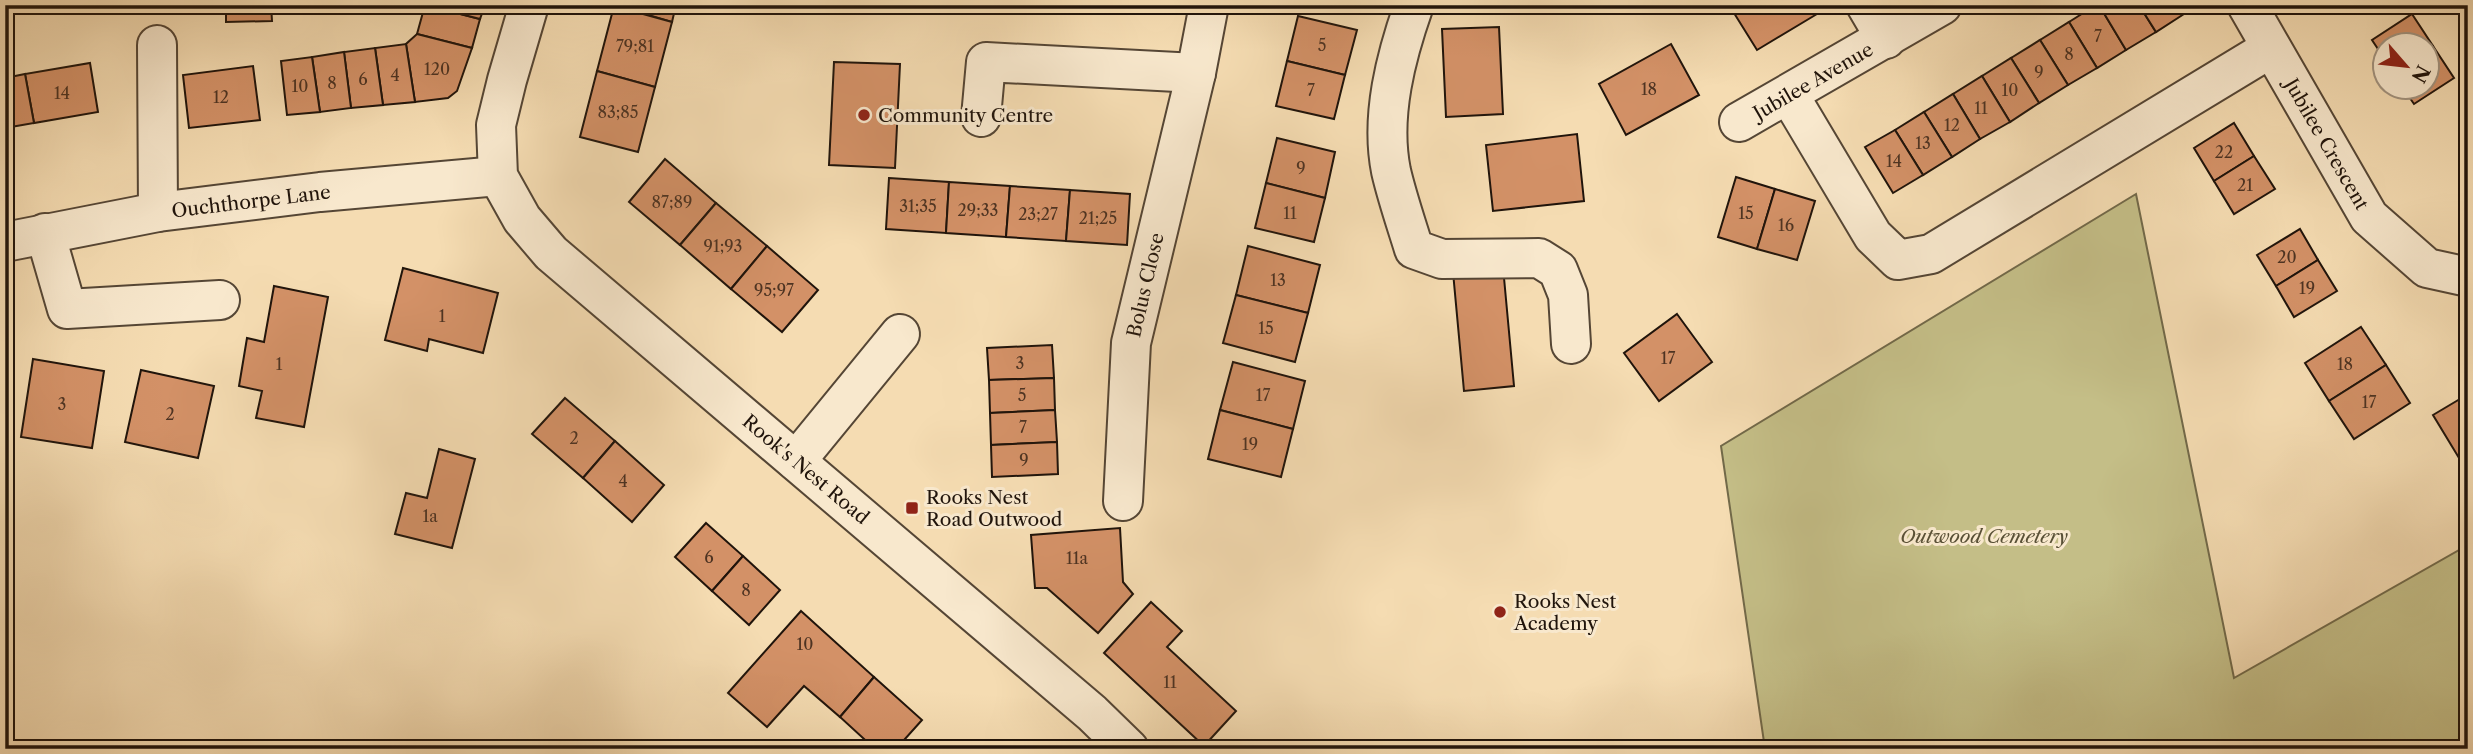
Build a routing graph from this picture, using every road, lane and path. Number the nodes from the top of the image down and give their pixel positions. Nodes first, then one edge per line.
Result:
1 (529, 5) edge
2 (1209, 5) edge
3 (1414, 5) edge
4 (1866, 5) edge
5 (1942, 5) edge
6 (2247, 5) edge
7 (1886, 39) junction
8 (157, 45) dead end
9 (2272, 48) junction
10 (1196, 74) junction
11 (1788, 95) junction
12 (981, 117) dead end
13 (1739, 122) dead end
14 (498, 176) junction
15 (158, 212) junction
16 (45, 233) junction
17 (5, 242) edge
18 (2468, 277) edge
19 (220, 300) dead end
20 (900, 334) dead end
21 (1571, 344) dead end
22 (796, 461) junction
23 (1123, 501) dead end
24 (1129, 749) edge

1 - 14 street
2 - 10 street, Bolus Close
3 - 21 street
4 - 7 street, Jubilee Avenue
5 - 7 street, Jubilee Avenue
6 - 9 street, Jubilee Crescent
7 - 11 street, Jubilee Avenue
8 - 15 street
9 - 11 street
9 - 18 street, Jubilee Crescent
10 - 12 street
10 - 23 street, Bolus Close
11 - 13 street, Jubilee Avenue
14 - 15 street, Ouchthorpe Lane
14 - 22 street, Rook's Nest Road
15 - 16 street, Ouchthorpe Lane
16 - 17 street, Ouchthorpe Lane
16 - 19 street
20 - 22 street
22 - 24 street, Rook's Nest Road

